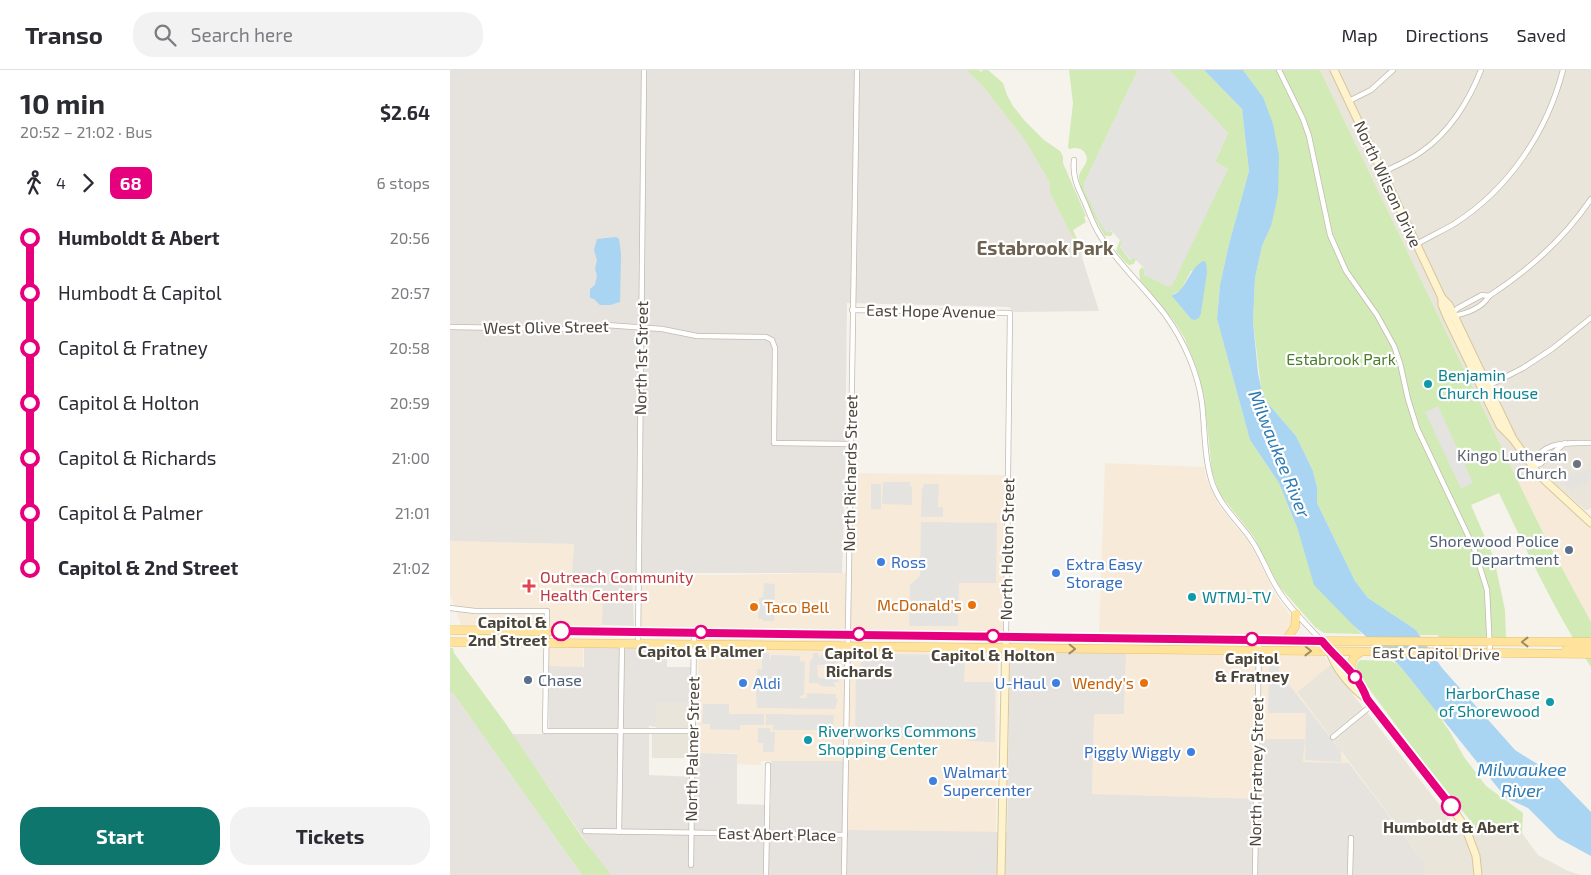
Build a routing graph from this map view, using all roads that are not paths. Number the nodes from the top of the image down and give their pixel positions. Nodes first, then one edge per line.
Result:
1 (644, 70) edge
2 (857, 70) edge
3 (1279, 70) edge
4 (1334, 70) edge
5 (1393, 70) edge
6 (1481, 70) edge
7 (1562, 70) edge
8 (1349, 101) junction
9 (1074, 160) dead end
10 (1383, 172) junction
11 (1591, 199) edge
12 (1417, 244) junction
13 (1488, 296) junction
14 (852, 310) junction
15 (1010, 312) joint
16 (1451, 315) junction
17 (1591, 318) edge
18 (450, 327) edge
19 (641, 328) junction
20 (1485, 388) junction
21 (1591, 443) edge
22 (850, 444) junction
23 (1532, 466) junction
24 (1590, 518) edge
25 (450, 608) edge
26 (1296, 614) junction
27 (450, 630) edge
28 (547, 630) junction
29 (638, 631) junction
30 (694, 632) junction
31 (848, 634) junction
32 (1006, 636) junction
33 (1258, 639) junction
34 (1286, 640) junction
35 (1322, 641) junction
36 (450, 642) edge
37 (1490, 642) junction
38 (1573, 642) junction
39 (1591, 642) edge
40 (546, 644) junction
41 (622, 645) junction
42 (638, 645) junction
43 (694, 646) junction
44 (847, 647) junction
45 (1005, 648) junction
46 (1591, 649) edge
47 (1258, 650) junction
48 (1330, 651) junction
49 (1361, 652) junction
50 (1490, 654) junction
51 (1547, 654) junction
52 (1591, 654) edge
53 (1351, 671) junction
54 (1367, 699) junction
55 (1372, 705) junction
56 (620, 731) junction
57 (693, 731) junction
58 (1333, 737) dead end
59 (768, 765) dead end
60 (585, 832) dead end
61 (618, 832) junction
62 (691, 833) junction
63 (767, 834) junction
64 (845, 835) junction
65 (1351, 838) dead end
66 (691, 865) dead end
67 (766, 875) edge
68 (844, 875) edge
69 (1001, 875) edge
70 (1255, 875) edge
71 (1350, 875) edge
72 (1478, 875) edge

1 - 19 street, North 1st Street
2 - 14 street, North Richards Street
3 - 37 street
4 - 8 main road, North Wilson Drive
5 - 8 street
6 - 10 street
7 - 12 street
8 - 10 main road, North Wilson Drive
9 - 26 street
10 - 12 main road, North Wilson Drive
11 - 13 street
12 - 16 main road, North Wilson Drive
13 - 16 street
13 - 16 street
14 - 15 street, East Hope Avenue
14 - 22 street, North Richards Street
15 - 32 street, North Holton Street
16 - 20 main road, North Wilson Drive
17 - 20 street
18 - 19 street, West Olive Street
19 - 22 street, West Olive Street
19 - 29 street, North 1st Street
20 - 23 main road, North Wilson Drive
21 - 23 street
22 - 31 street, North Richards Street
23 - 24 main road, North Wilson Drive
25 - 28 street
26 - 34 main road
26 - 35 street
27 - 28 main road, East Capitol Drive
28 - 29 main road, East Capitol Drive
28 - 40 street
29 - 30 main road, East Capitol Drive
29 - 42 street, North 1st Street
30 - 31 main road, East Capitol Drive
30 - 43 street, North Palmer Street
31 - 32 main road, East Capitol Drive
31 - 44 street, North Richards Street
32 - 33 main road, East Capitol Drive
32 - 45 main road, North Holton Street
33 - 34 main road, East Capitol Drive
33 - 47 street, North Fratney Street
34 - 35 main road, East Capitol Drive
35 - 37 main road, East Capitol Drive
35 - 48 main road
36 - 40 main road, East Capitol Drive
38 -> 37 main road, East Capitol Drive
37 - 50 street
38 - 39 main road, East Capitol Drive
38 - 51 main road
40 - 41 main road, East Capitol Drive
40 - 56 street
41 - 42 main road, East Capitol Drive
41 - 56 street
42 - 43 main road, East Capitol Drive
43 - 44 main road, East Capitol Drive
43 - 57 street, North Palmer Street
44 - 45 main road, East Capitol Drive
44 - 64 street, North Richards Street
45 -> 47 main road, East Capitol Drive
45 - 69 main road, North Holton Street
46 - 51 main road
47 -> 48 main road, East Capitol Drive
47 - 70 street, North Fratney Street
48 - 49 main road, East Capitol Drive
48 - 53 main road
48 - 54 main road
49 - 50 main road, East Capitol Drive
49 - 53 main road
50 - 51 main road, East Capitol Drive
51 - 52 main road, East Capitol Drive
53 - 54 main road
54 - 55 main road
55 - 58 street
55 - 72 main road
56 - 57 street
56 - 61 street
57 - 62 street, North Palmer Street
59 - 63 street
60 - 61 street, East Abert Place
61 - 62 street, East Abert Place
62 - 63 street, East Abert Place
62 - 66 street, North Palmer Street
63 - 64 street, East Abert Place
63 - 67 street
64 - 68 street, North Richards Street
65 - 71 street

